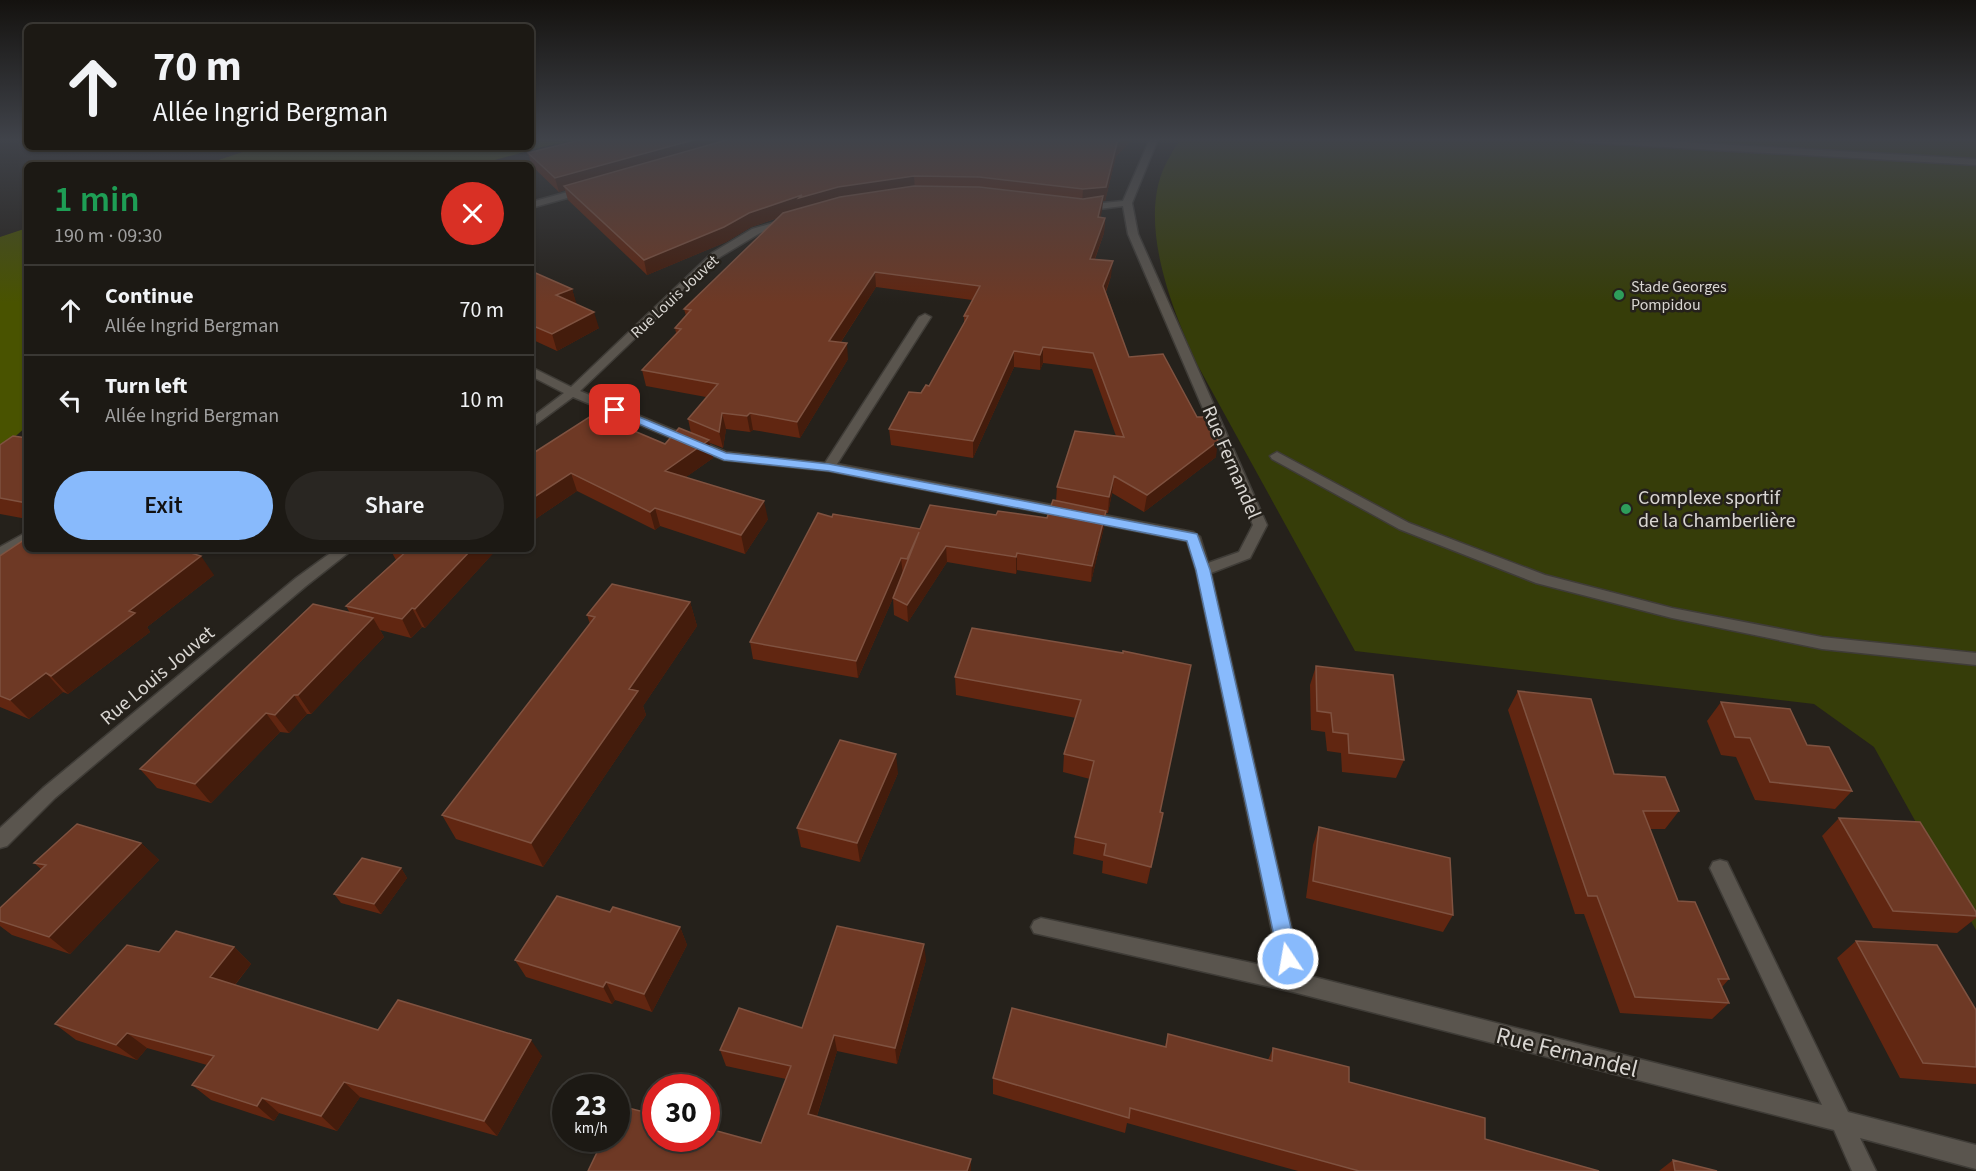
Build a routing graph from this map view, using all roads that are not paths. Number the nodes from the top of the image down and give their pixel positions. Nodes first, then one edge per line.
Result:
1 (572, 194) edge
2 (1131, 194) edge
3 (1127, 203) junction
4 (534, 204) edge
5 (1070, 207) edge
6 (798, 219) edge
7 (925, 317) dead end
8 (534, 373) edge
9 (572, 392) junction
10 (534, 422) edge
11 (1277, 456) dead end
12 (829, 467) junction
13 (24, 539) edge
14 (342, 552) edge
15 (0, 554) edge
16 (1203, 570) junction
17 (1976, 659) edge
18 (0, 840) edge
19 (1720, 868) dead end
20 (1041, 927) dead end
21 (1293, 982) junction
22 (1841, 1122) junction
23 (1976, 1157) edge
24 (1864, 1171) edge

1 - 4 street
2 - 3 street
3 - 5 street
3 - 16 street, Rue Fernandel
6 - 9 street, Rue Louis Jouvet
7 - 12 street
8 - 9 street
9 - 10 street, Rue Louis Jouvet
9 - 12 street
11 - 17 street
12 - 16 street
13 - 15 street
14 - 18 street, Rue Louis Jouvet
16 - 21 street
19 - 22 street
20 - 21 street, Rue Fernandel
21 - 22 street, Rue Fernandel
22 - 23 street, Rue Fernandel
22 - 24 street

